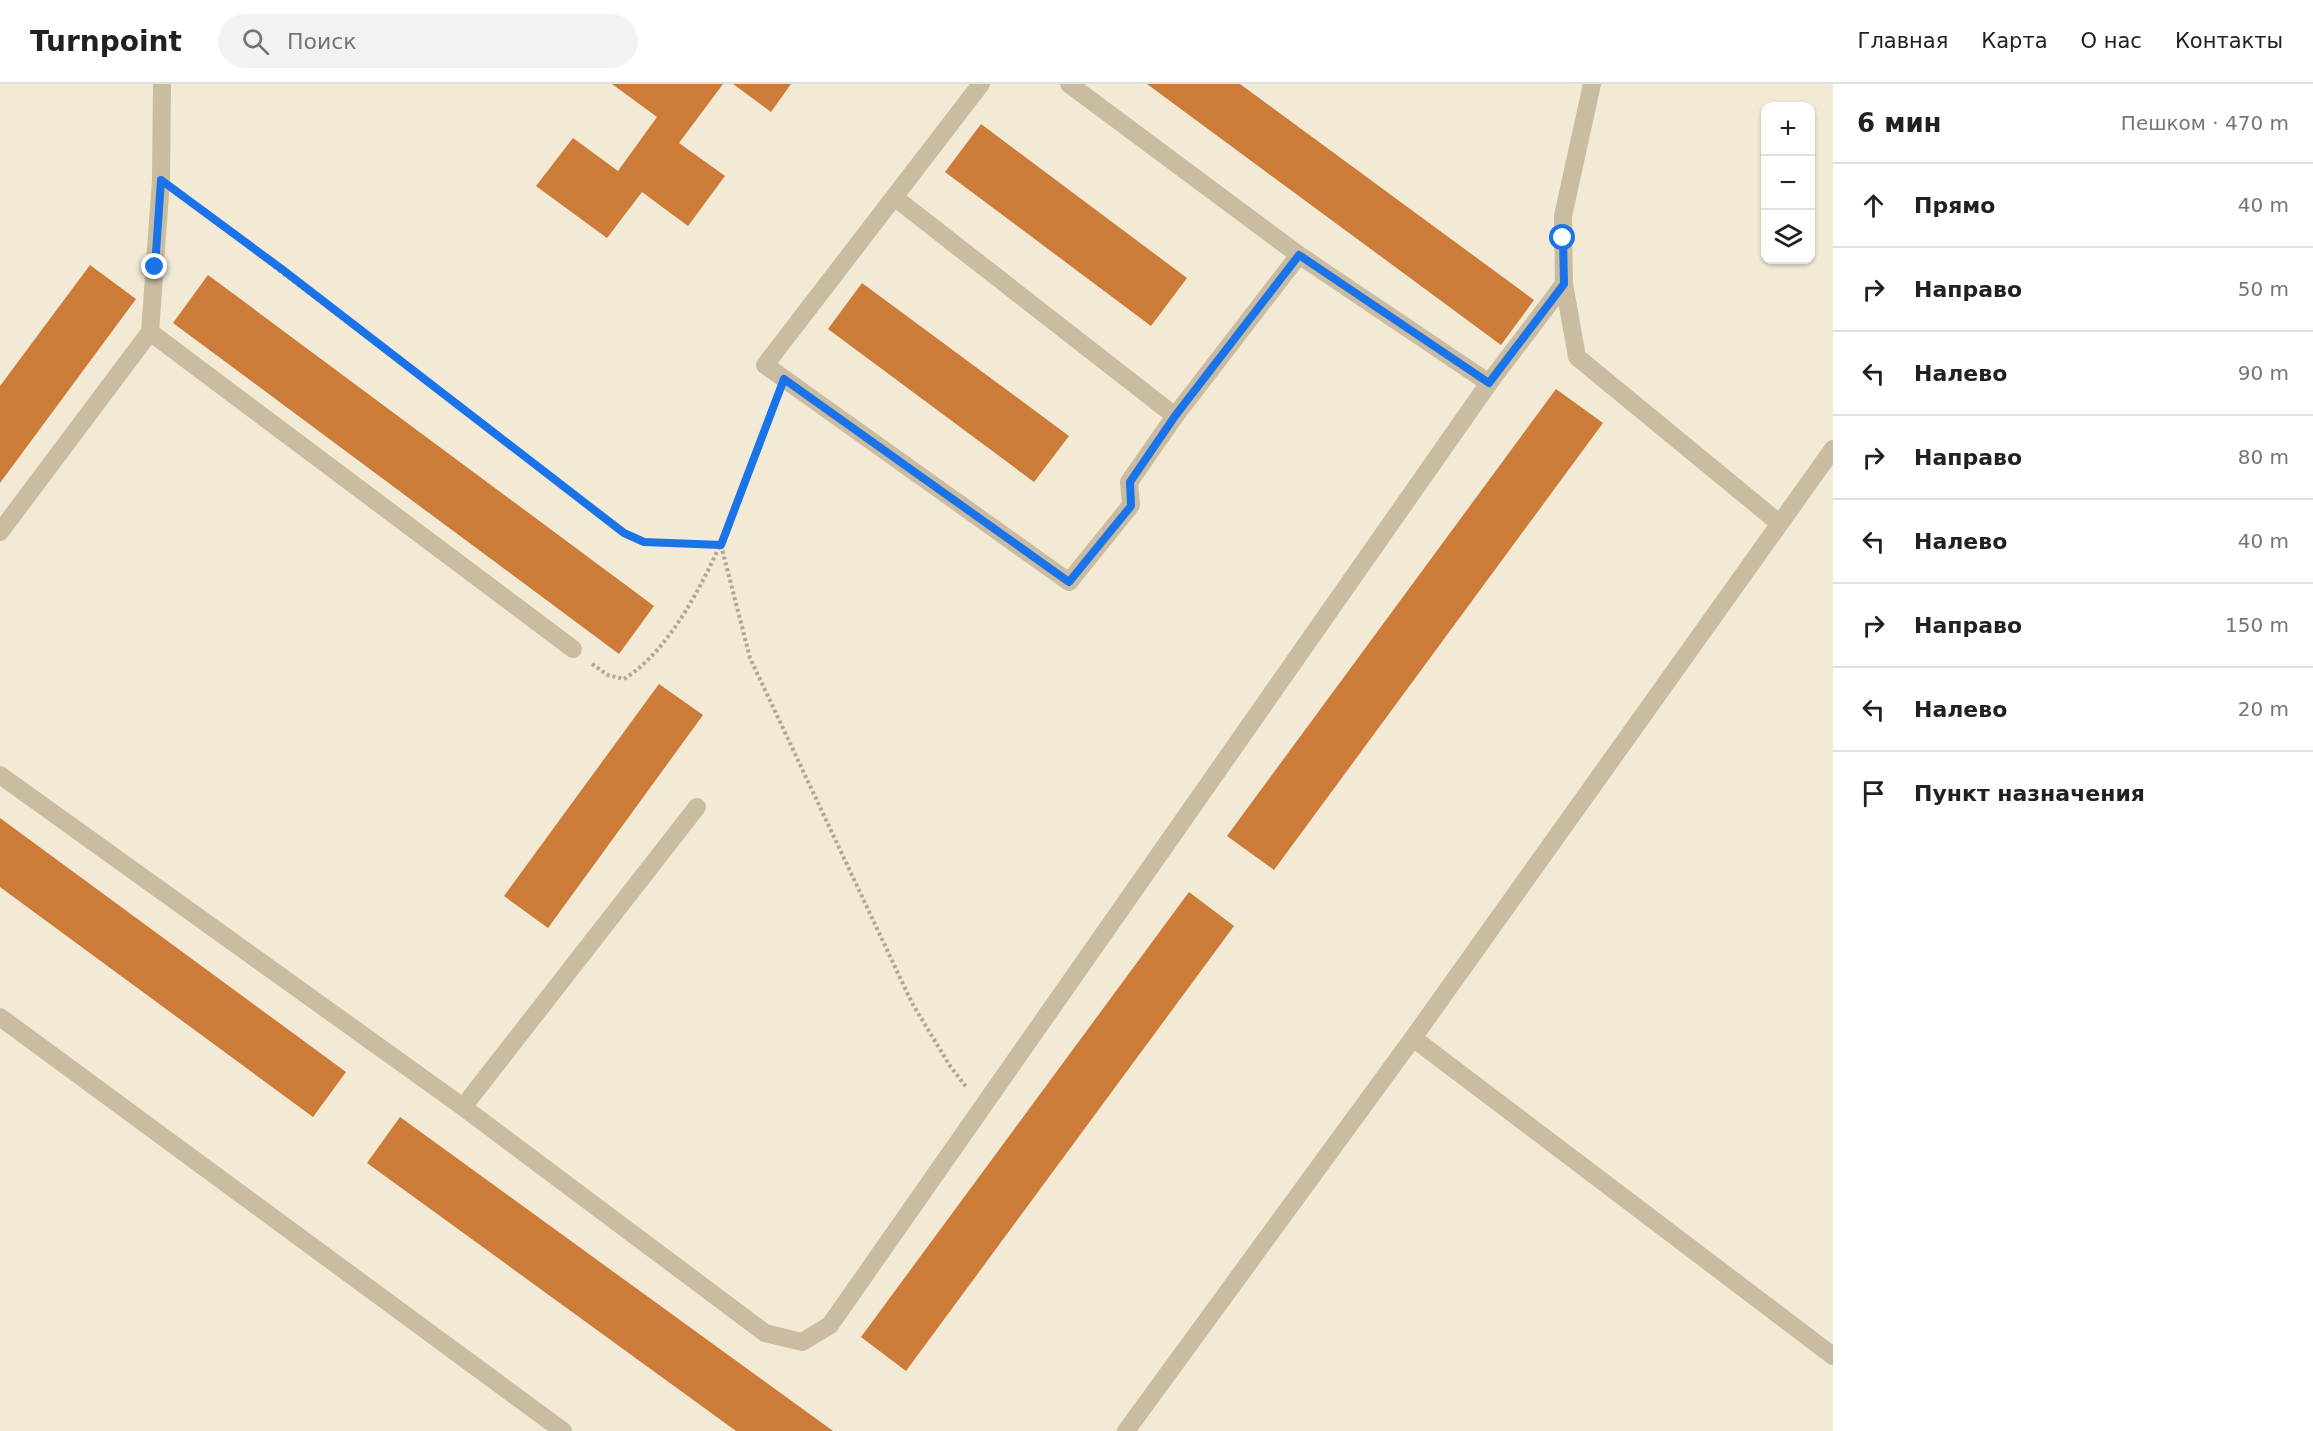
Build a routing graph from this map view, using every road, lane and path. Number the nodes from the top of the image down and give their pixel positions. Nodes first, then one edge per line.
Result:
1 (162, 84) edge
2 (981, 84) edge
3 (1069, 84) edge
4 (1592, 84) edge
5 (161, 180) junction
6 (894, 197) junction
7 (1299, 255) junction
8 (1564, 284) junction
9 (150, 332) junction
10 (784, 379) junction
11 (1489, 383) junction
12 (1175, 416) junction
13 (1833, 449) edge
14 (1779, 524) junction
15 (0, 532) edge
16 (721, 545) junction
17 (573, 649) joint
18 (0, 775) edge
19 (697, 807) dead end
20 (0, 1017) edge
21 (1413, 1038) junction
22 (463, 1107) junction
23 (982, 1107) junction
24 (1833, 1356) edge
25 (563, 1431) edge
26 (1126, 1431) edge

1 - 5 street
2 - 6 street
3 - 7 street
4 - 8 street
5 - 9 street
5 - 16 path
6 - 10 street
6 - 12 street
7 - 11 street
7 - 12 street
8 - 11 street
8 - 14 street
9 - 15 street
9 - 17 street
10 - 12 street
10 - 16 path
11 - 23 street
13 - 14 street
14 - 21 street
16 - 17 path
16 - 23 path
18 - 22 street
19 - 22 street
20 - 25 street
21 - 24 street
21 - 26 street
22 - 23 street

